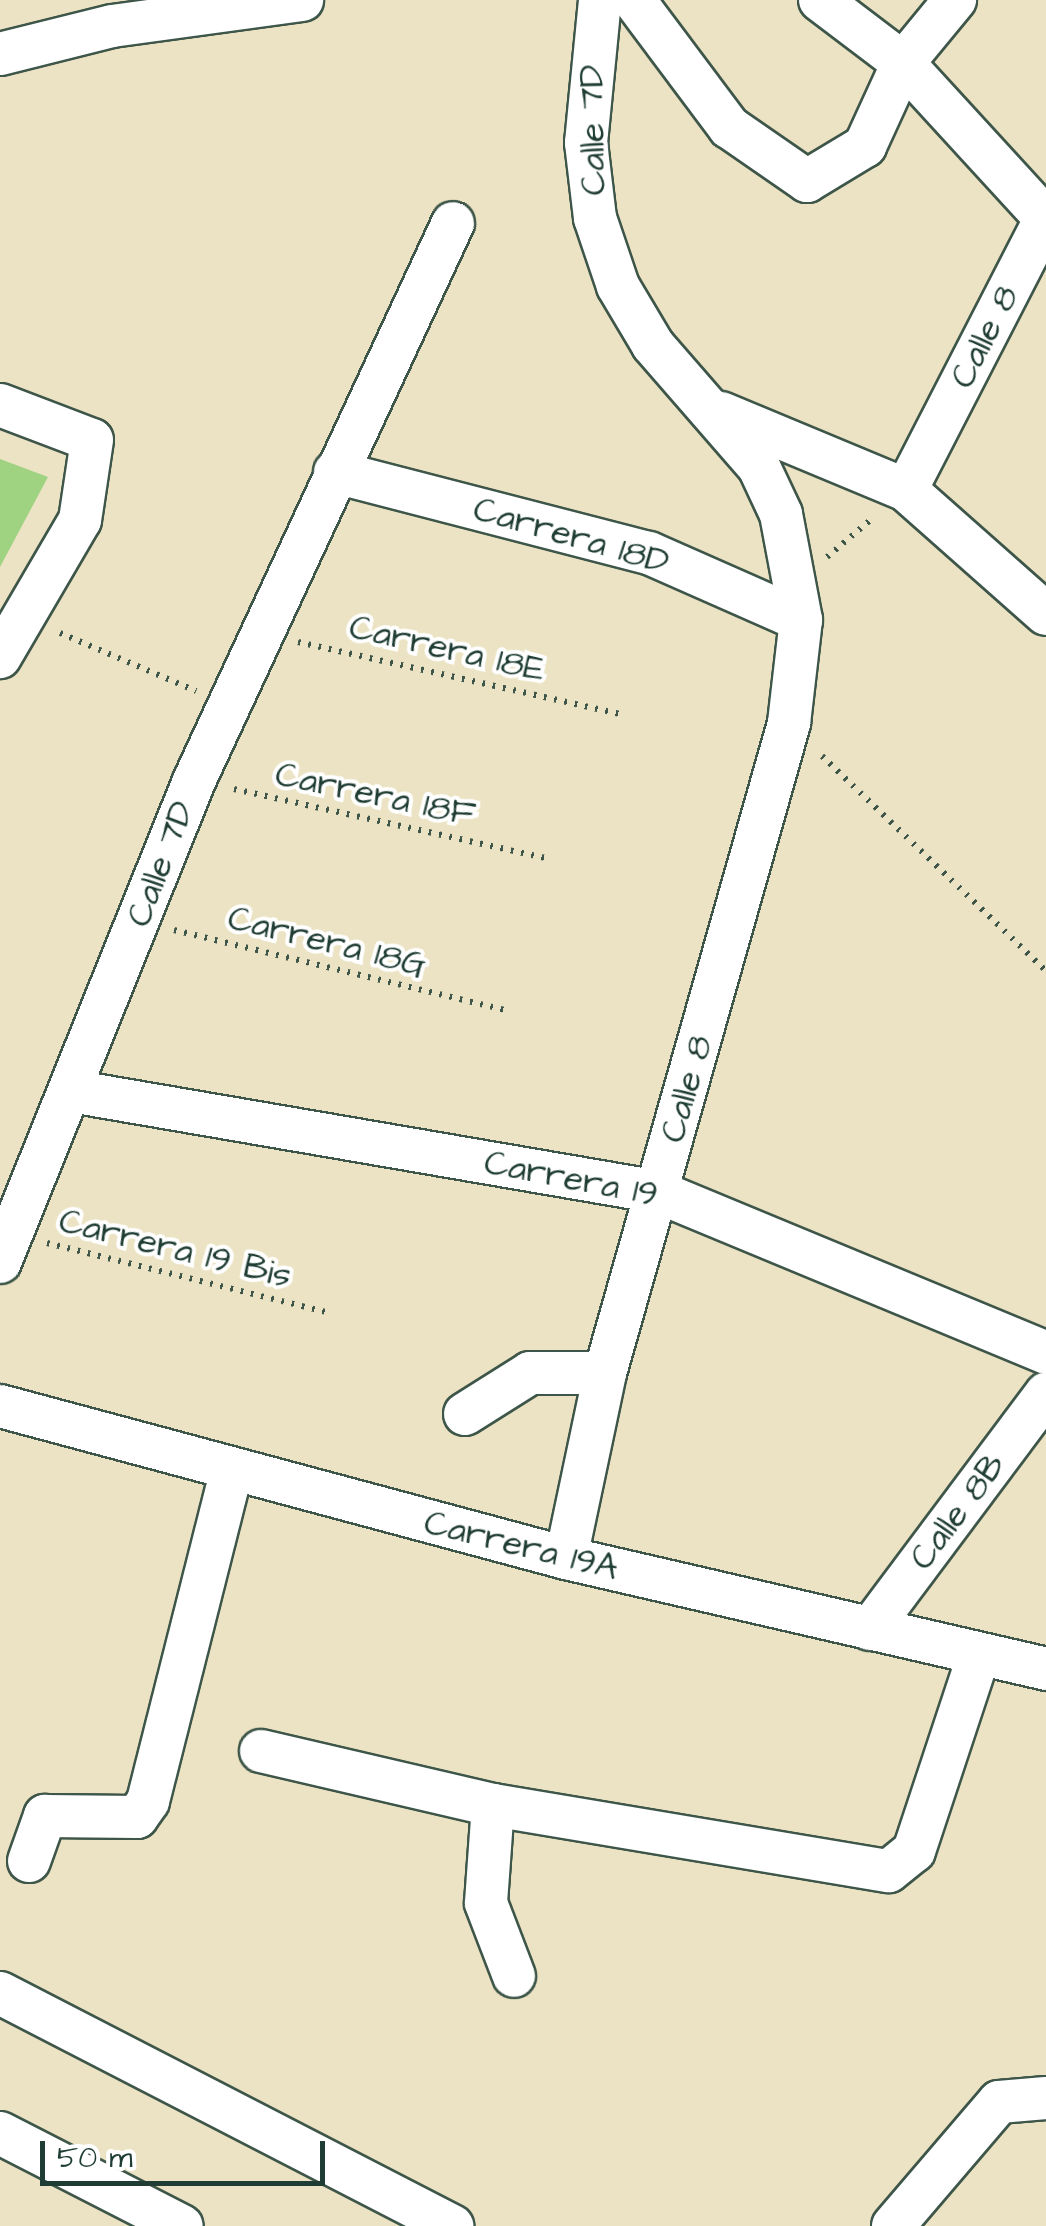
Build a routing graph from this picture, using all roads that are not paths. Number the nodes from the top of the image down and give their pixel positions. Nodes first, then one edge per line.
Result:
1 (302, 0) edge
2 (600, 0) edge
3 (634, 0) edge
4 (820, 0) edge
5 (955, 0) edge
6 (112, 13) edge
7 (0, 54) edge
8 (903, 64) junction
9 (1046, 219) edge
10 (453, 223) dead end
11 (0, 405) edge
12 (721, 412) junction
13 (334, 472) junction
14 (906, 490) junction
15 (799, 601) junction
16 (1046, 614) edge
17 (0, 658) edge
18 (71, 1091) junction
19 (658, 1192) junction
20 (6, 1248) edge
21 (1046, 1353) edge
22 (605, 1373) junction
23 (1046, 1394) edge
24 (0, 1406) edge
25 (464, 1414) dead end
26 (230, 1472) junction
27 (566, 1558) junction
28 (870, 1629) junction
29 (979, 1655) junction
30 (1046, 1669) edge
31 (261, 1751) dead end
32 (493, 1805) junction
33 (28, 1860) dead end
34 (514, 1976) dead end
35 (0, 1993) edge
36 (1046, 2098) edge
37 (0, 2132) edge
38 (182, 2226) edge
39 (452, 2226) edge
40 (892, 2226) edge

1 - 6 street
2 - 12 street, Calle 7D
3 - 8 street
4 - 8 street
5 - 8 street
6 - 7 street
8 - 9 street
9 - 14 street, Calle 8
10 - 13 street, Calle 7D
11 - 17 street
12 - 14 street
12 - 15 street, Calle 7D
13 - 15 street, Carrera 18D
13 - 18 street, Calle 7D
14 - 16 street
15 - 19 street, Calle 8
18 - 19 street, Carrera 19
18 - 20 street, Calle 7D
19 - 21 street, Carrera 19
19 - 22 street, Calle 8
22 - 25 street
22 - 27 street, Calle 8
23 - 28 street, Calle 8B
24 - 26 street, Carrera 19A
26 - 27 street, Carrera 19A
26 - 33 street
27 - 28 street, Carrera 19A
28 - 29 street, Carrera 19A
29 - 30 street, Carrera 19A
29 - 32 street
31 - 32 street
32 - 34 street
35 - 39 street
36 - 40 street
37 - 38 street

